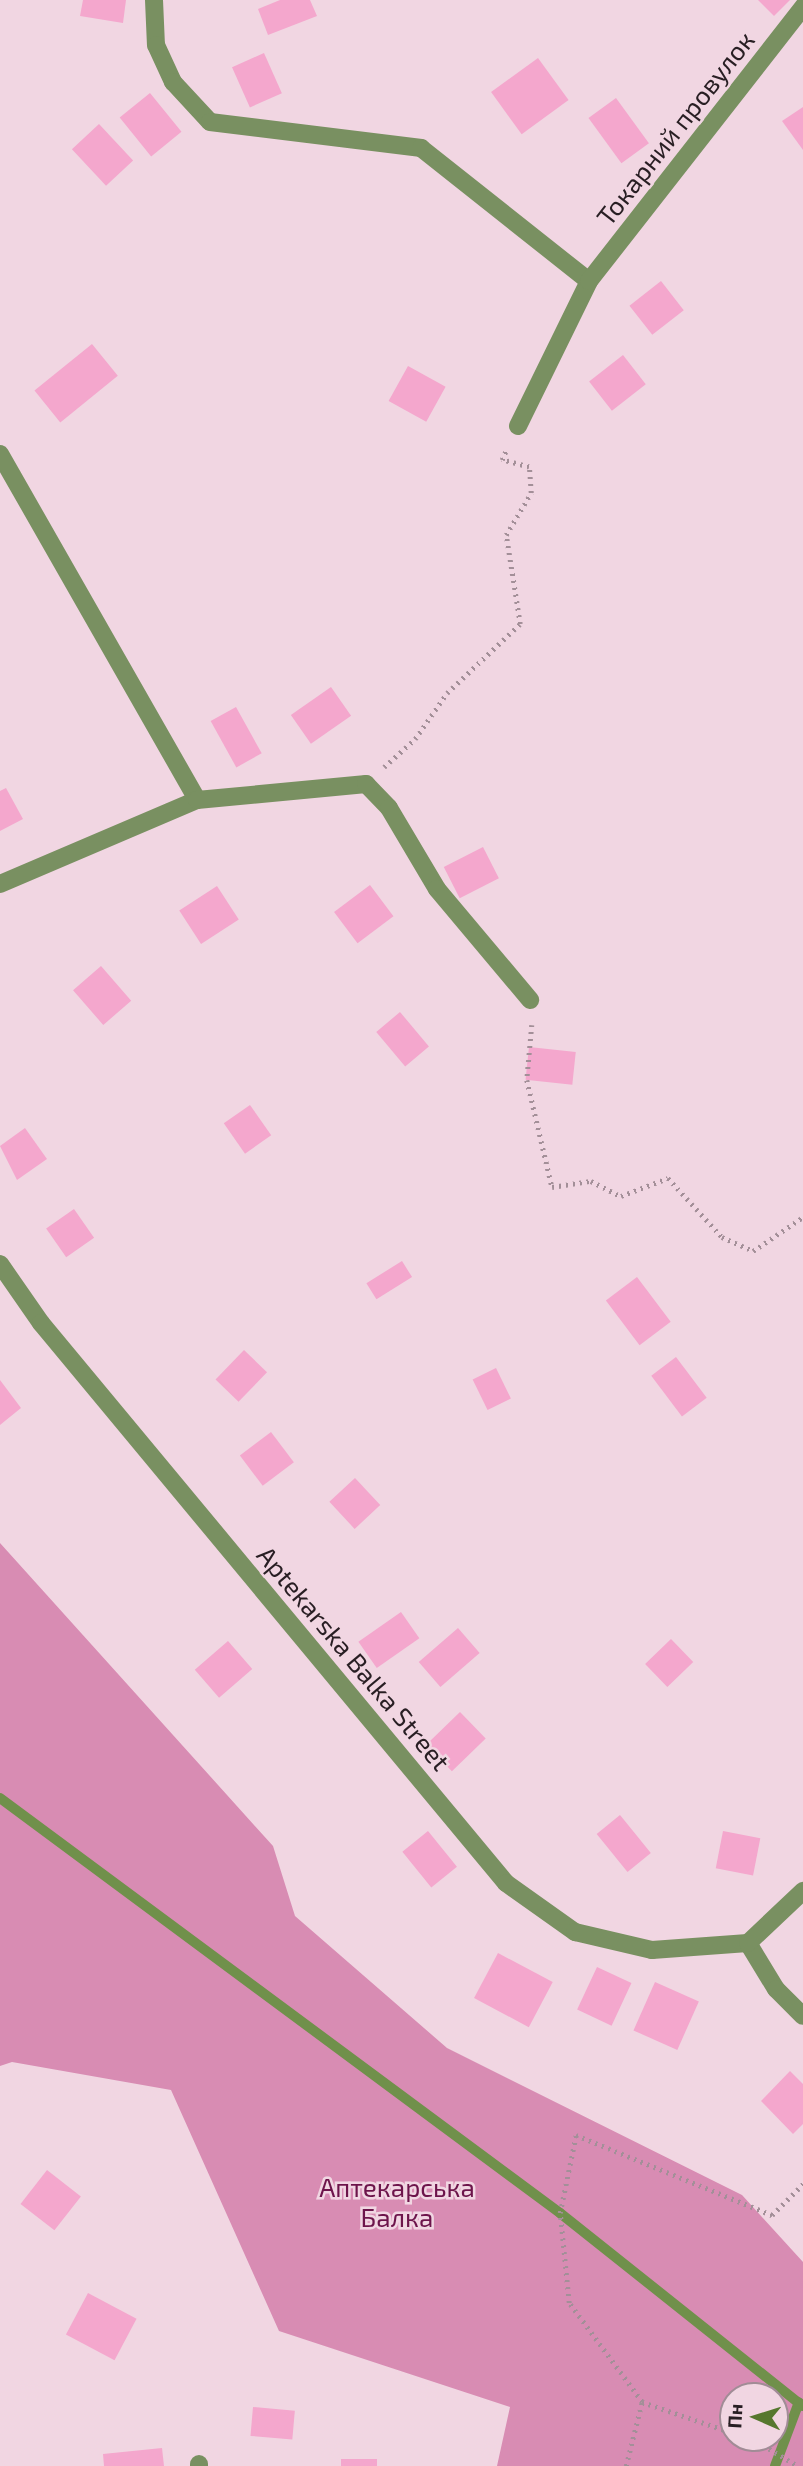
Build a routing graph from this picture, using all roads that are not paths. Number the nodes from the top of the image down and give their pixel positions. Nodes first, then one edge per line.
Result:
1 (153, 0) edge
2 (803, 6) edge
3 (589, 281) junction
4 (518, 426) road end
5 (0, 454) edge
6 (197, 800) junction
7 (0, 884) edge
8 (530, 1000) road end
9 (0, 1264) edge
10 (803, 1891) edge
11 (748, 1942) junction
12 (803, 2016) edge

1 - 3 street
2 - 3 street, Токарний провулок
3 - 4 street, Токарний провулок
5 - 6 street
6 - 7 street
6 - 8 street
9 - 11 street, Aptekarska Balka Street
10 - 11 street
11 - 12 street

